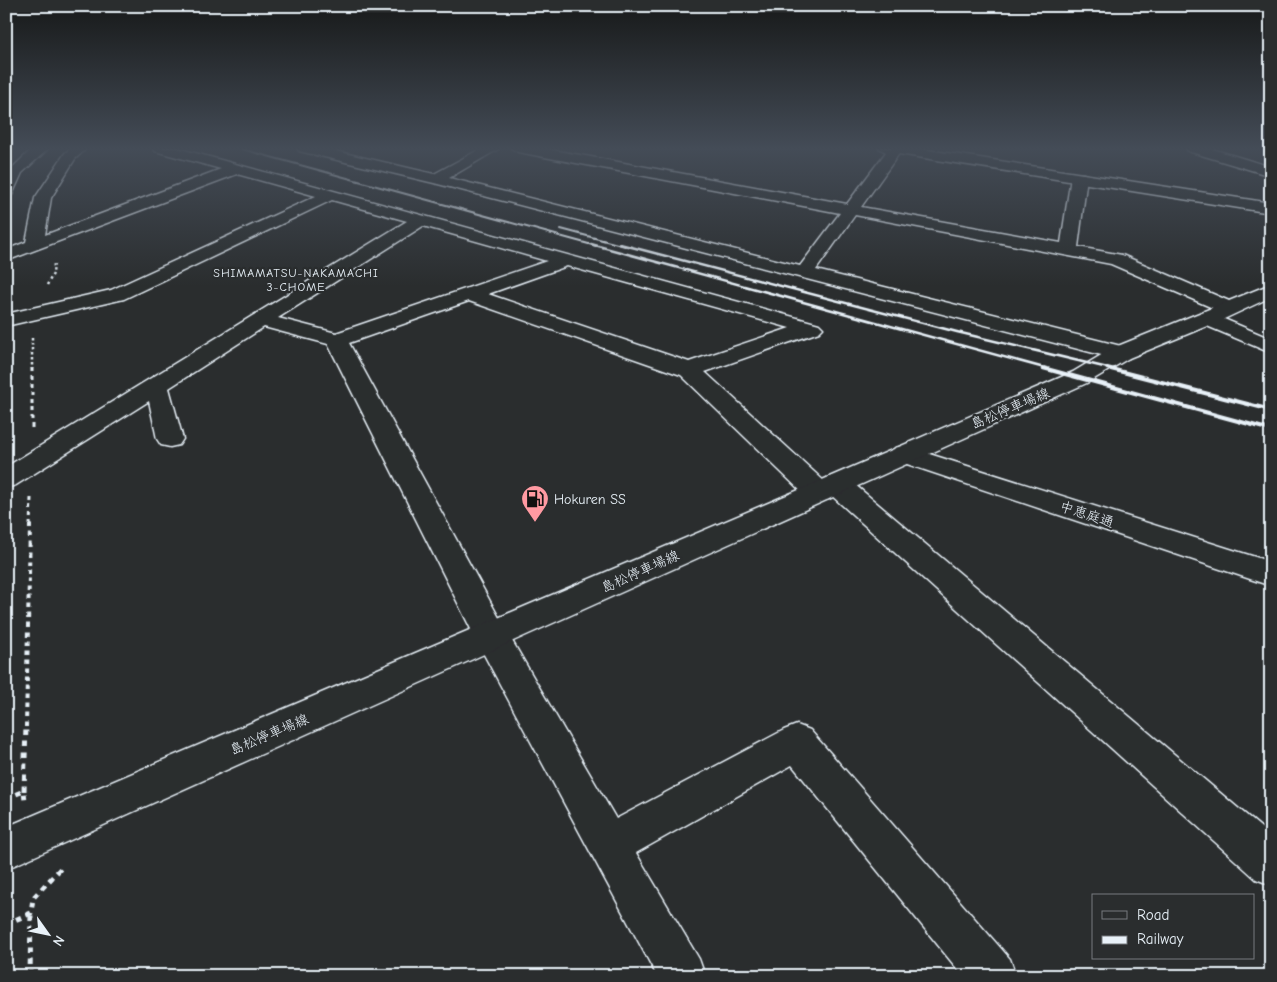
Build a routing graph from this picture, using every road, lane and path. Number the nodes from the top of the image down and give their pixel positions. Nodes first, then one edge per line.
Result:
1 (46, 194) edge
2 (171, 194) edge
3 (327, 194) edge
4 (495, 194) edge
5 (768, 194) edge
6 (861, 194) edge
7 (1077, 194) edge
8 (1180, 194) edge
9 (331, 195) junction
10 (1271, 208) edge
11 (851, 209) junction
12 (421, 220) junction
13 (56, 238) junction
14 (34, 246) junction
15 (1069, 250) junction
16 (6, 256) edge
17 (567, 260) junction
18 (805, 272) junction
19 (1271, 290) edge
20 (469, 294) junction
21 (1218, 313) junction
22 (32, 314) junction
23 (6, 320) edge
24 (261, 320) junction
25 (337, 340) junction
26 (1271, 347) edge
27 (1121, 353) junction
28 (689, 370) junction
29 (157, 385) junction
30 (170, 439) dead end
31 (904, 454) junction
32 (32, 463) junction
33 (6, 479) edge
34 (828, 488) junction
35 (1271, 574) edge
36 (492, 638) junction
37 (24, 791) dead end
38 (609, 846) junction
39 (6, 848) edge
40 (1271, 864) edge
41 (31, 913) dead end
42 (30, 976) edge
43 (682, 976) edge
44 (993, 976) edge

1 - 14 street
2 - 13 street
3 - 9 street
4 - 18 street
5 - 11 street
6 - 11 street
7 - 15 street
8 - 10 street
9 - 12 street
9 - 22 street
11 - 15 street
11 - 18 street
12 - 17 street
12 - 24 street
13 - 14 street
13 - 22 path
14 - 16 street
15 - 21 street
17 - 20 street
17 - 28 street
18 - 27 street
19 - 21 street, 島松停車場線
20 - 25 street
20 - 28 street
21 - 26 street
21 - 27 street, 島松停車場線
22 - 23 street
22 - 32 path
24 - 25 street
24 - 29 street
25 - 36 street
27 - 31 street, 島松停車場線
28 - 34 street
29 - 30 street
29 - 32 street
31 - 34 street, 島松停車場線
31 - 35 street, 中恵庭通
32 - 33 street
32 - 37 path
34 - 36 street, 島松停車場線
34 - 40 street
36 - 38 street
36 - 39 street, 島松停車場線
38 - 43 street
38 - 44 street
41 - 42 path

